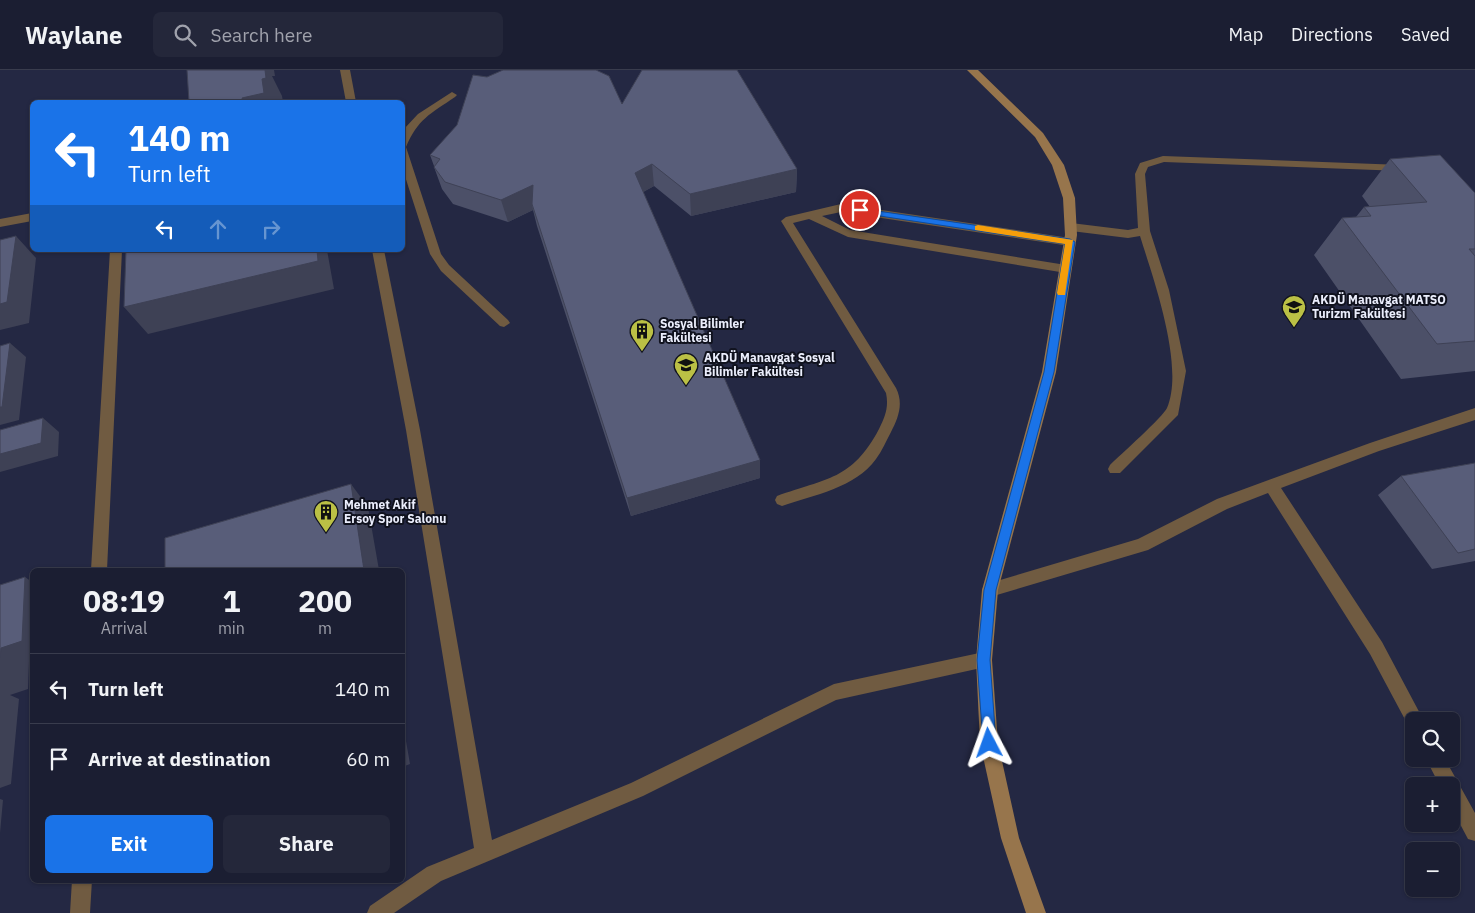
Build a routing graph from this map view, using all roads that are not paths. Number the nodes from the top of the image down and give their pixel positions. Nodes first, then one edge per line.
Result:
1 (345, 70) edge
2 (972, 70) edge
3 (452, 95) dead end
4 (351, 100) edge
5 (405, 137) edge
6 (405, 157) edge
7 (1413, 168) edge
8 (810, 215) junction
9 (30, 217) edge
10 (0, 223) edge
11 (1144, 231) junction
12 (1070, 234) junction
13 (116, 252) edge
14 (378, 252) edge
15 (1066, 269) junction
16 (504, 323) dead end
17 (1475, 414) edge
18 (1115, 469) dead end
19 (1270, 486) junction
20 (782, 500) dead end
21 (99, 568) edge
22 (990, 590) junction
23 (984, 660) junction
24 (1410, 712) edge
25 (1460, 804) edge
26 (1475, 832) edge
27 (485, 854) junction
28 (82, 883) edge
29 (80, 913) edge
30 (377, 913) edge
31 (1036, 913) edge

1 - 4 street
2 - 12 street
3 - 5 lane
6 - 16 lane
7 - 11 lane
8 - 12 lane
8 - 15 lane
8 - 20 lane
9 - 10 street
11 - 12 lane
11 - 18 lane
12 - 15 street
13 - 21 street
14 - 27 street
15 - 22 street
17 - 19 street
19 - 22 street
19 - 24 street
22 - 23 street
23 - 27 street
23 - 31 street
25 - 26 street
27 - 30 street
28 - 29 street

